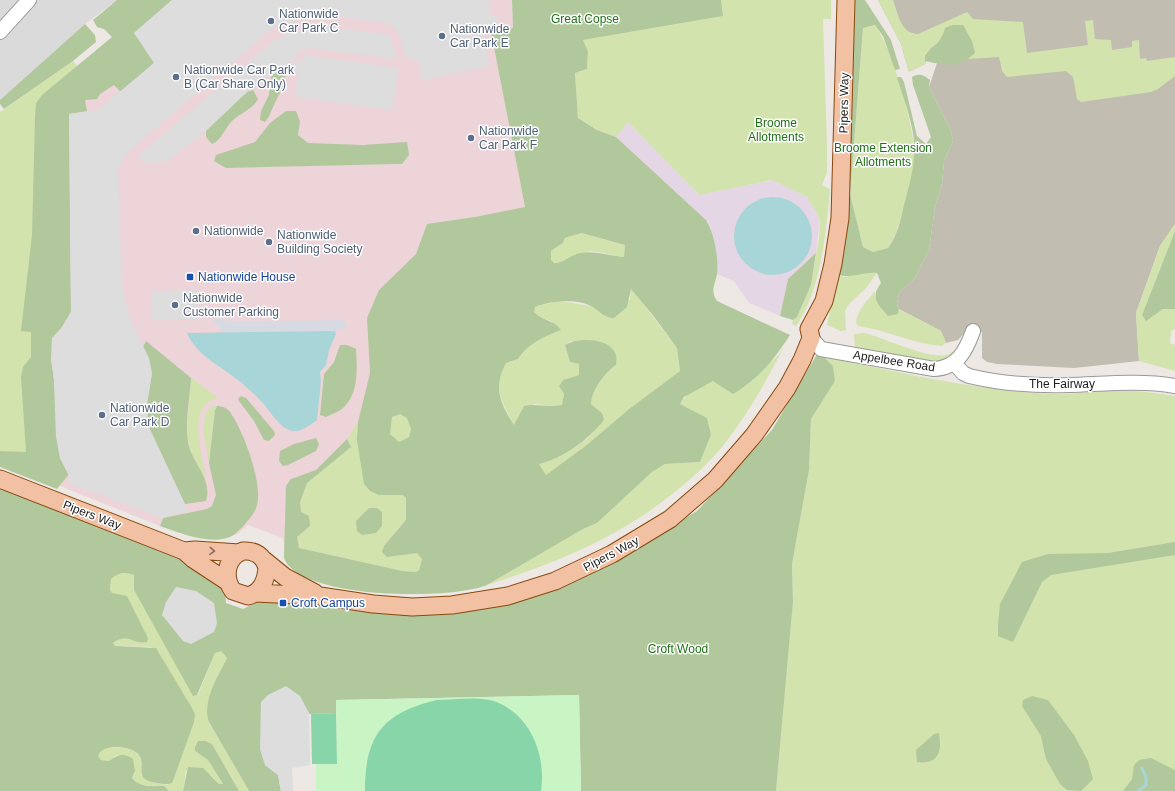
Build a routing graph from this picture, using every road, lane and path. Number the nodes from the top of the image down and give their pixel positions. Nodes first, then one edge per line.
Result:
1 (29, 0) edge
2 (846, 0) edge
3 (0, 32) edge
4 (973, 331) dead end
5 (811, 338) junction
6 (954, 363) junction
7 (1175, 386) edge
8 (0, 479) edge
9 (184, 551) junction
10 (239, 553) junction
11 (264, 560) junction
12 (228, 582) junction
13 (255, 593) junction
14 (320, 596) junction

1 - 3 street
2 - 5 main road, Pipers Way
4 - 6 street
5 - 6 street, Appelbee Road
5 - 14 main road, Pipers Way
6 - 7 street, The Fairway
8 - 9 main road, Pipers Way
9 -> 10 main road, Pipers Way
9 - 12 main road, Pipers Way
10 - 11 main road
10 - 12 main road
11 - 13 main road
11 - 14 main road, Pipers Way
12 - 13 main road
13 - 14 main road, Pipers Way

